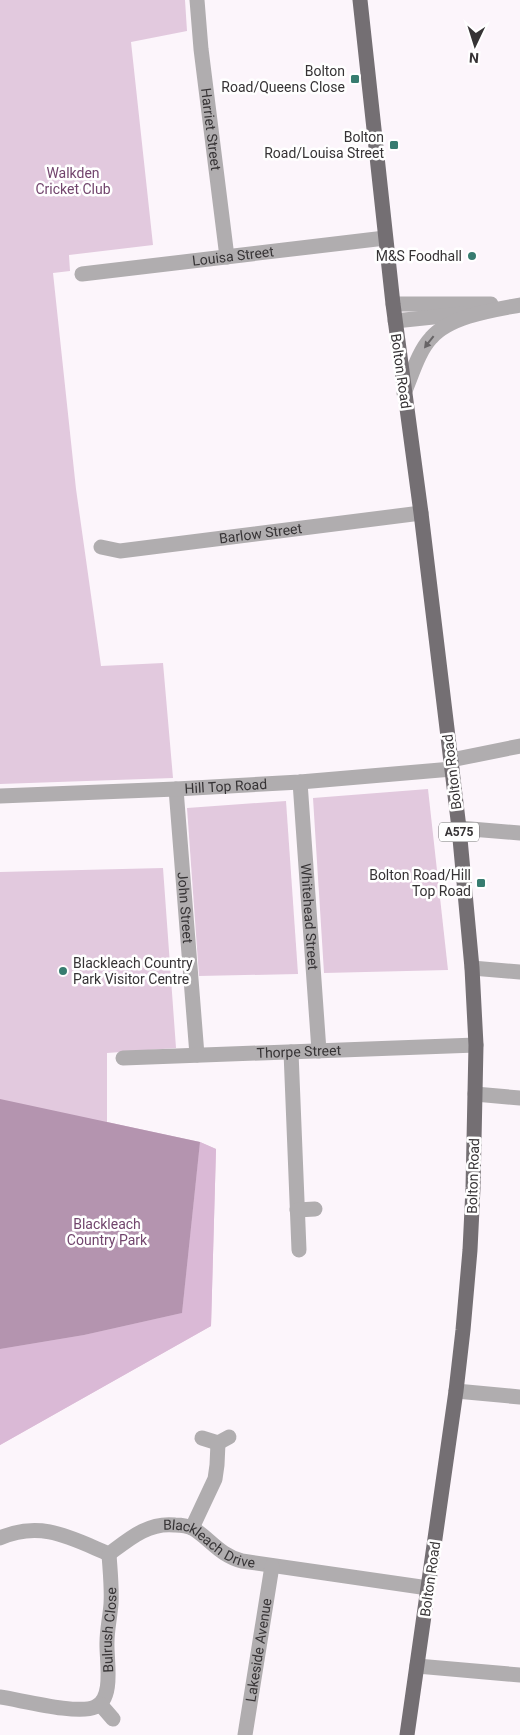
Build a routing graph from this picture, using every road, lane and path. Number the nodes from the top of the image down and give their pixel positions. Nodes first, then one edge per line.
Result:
1 (197, 0) edge
2 (360, 0) edge
3 (385, 238) junction
4 (227, 257) junction
5 (82, 274) dead end
6 (393, 304) junction
7 (520, 304) edge
8 (479, 313) junction
9 (395, 321) junction
10 (404, 393) junction
11 (421, 513) junction
12 (101, 547) dead end
13 (520, 746) edge
14 (451, 764) junction
15 (300, 782) junction
16 (176, 789) junction
17 (0, 796) edge
18 (459, 828) junction
19 (520, 832) edge
20 (472, 968) junction
21 (520, 972) edge
22 (476, 1045) junction
23 (319, 1051) junction
24 (291, 1052) junction
25 (197, 1055) junction
26 (123, 1058) dead end
27 (475, 1094) junction
28 (520, 1098) edge
29 (315, 1209) dead end
30 (298, 1210) junction
31 (299, 1250) dead end
32 (456, 1391) junction
33 (520, 1397) edge
34 (202, 1438) dead end
35 (192, 1528) junction
36 (0, 1538) edge
37 (109, 1554) junction
38 (272, 1566) junction
39 (428, 1588) junction
40 (417, 1666) junction
41 (520, 1675) edge
42 (0, 1697) edge
43 (100, 1704) junction
44 (113, 1719) dead end
45 (246, 1735) edge
46 (407, 1735) edge

1 - 4 street, Harriet Street
2 - 3 main road, Bolton Road / A575
3 - 4 street, Louisa Street
3 - 6 main road, Bolton Road / A575
4 - 5 street, Louisa Street
6 - 7 street
6 - 9 main road, Bolton Road / A575
7 - 8 street
8 - 9 street
8 -> 10 street
9 - 10 main road, Bolton Road / A575
10 - 11 main road, Bolton Road / A575
11 - 12 street, Barlow Street
11 - 14 main road, Bolton Road / A575
13 - 14 street, Hill Top Road
14 - 15 street, Hill Top Road
14 - 18 main road, Bolton Road / A575
15 - 16 street, Hill Top Road
15 - 23 street, Whitehead Street
16 - 17 street, Hill Top Road
16 - 25 street, John Street
18 - 19 street
18 - 20 main road, Bolton Road / A575
20 - 21 street
20 - 22 main road, Bolton Road / A575
22 - 23 street, Thorpe Street
22 - 27 main road, Bolton Road / A575
23 - 24 street, Thorpe Street
24 - 25 street, Thorpe Street
24 - 30 street
25 - 26 street, Thorpe Street
27 - 28 street
27 - 32 main road, Bolton Road / A575
29 - 30 street
30 - 31 street
32 - 33 street
32 - 39 main road, Bolton Road / A575
34 - 35 street
35 - 37 street, Blackleach Drive
35 - 38 street, Blackleach Drive
36 - 37 street
37 - 43 street, Bulrush Close
38 - 39 street, Blackleach Drive
38 - 45 street, Lakeside Avenue
39 - 40 main road, Bolton Road / A575
40 - 41 street
40 - 46 main road, A575
42 - 43 street
43 - 44 street

